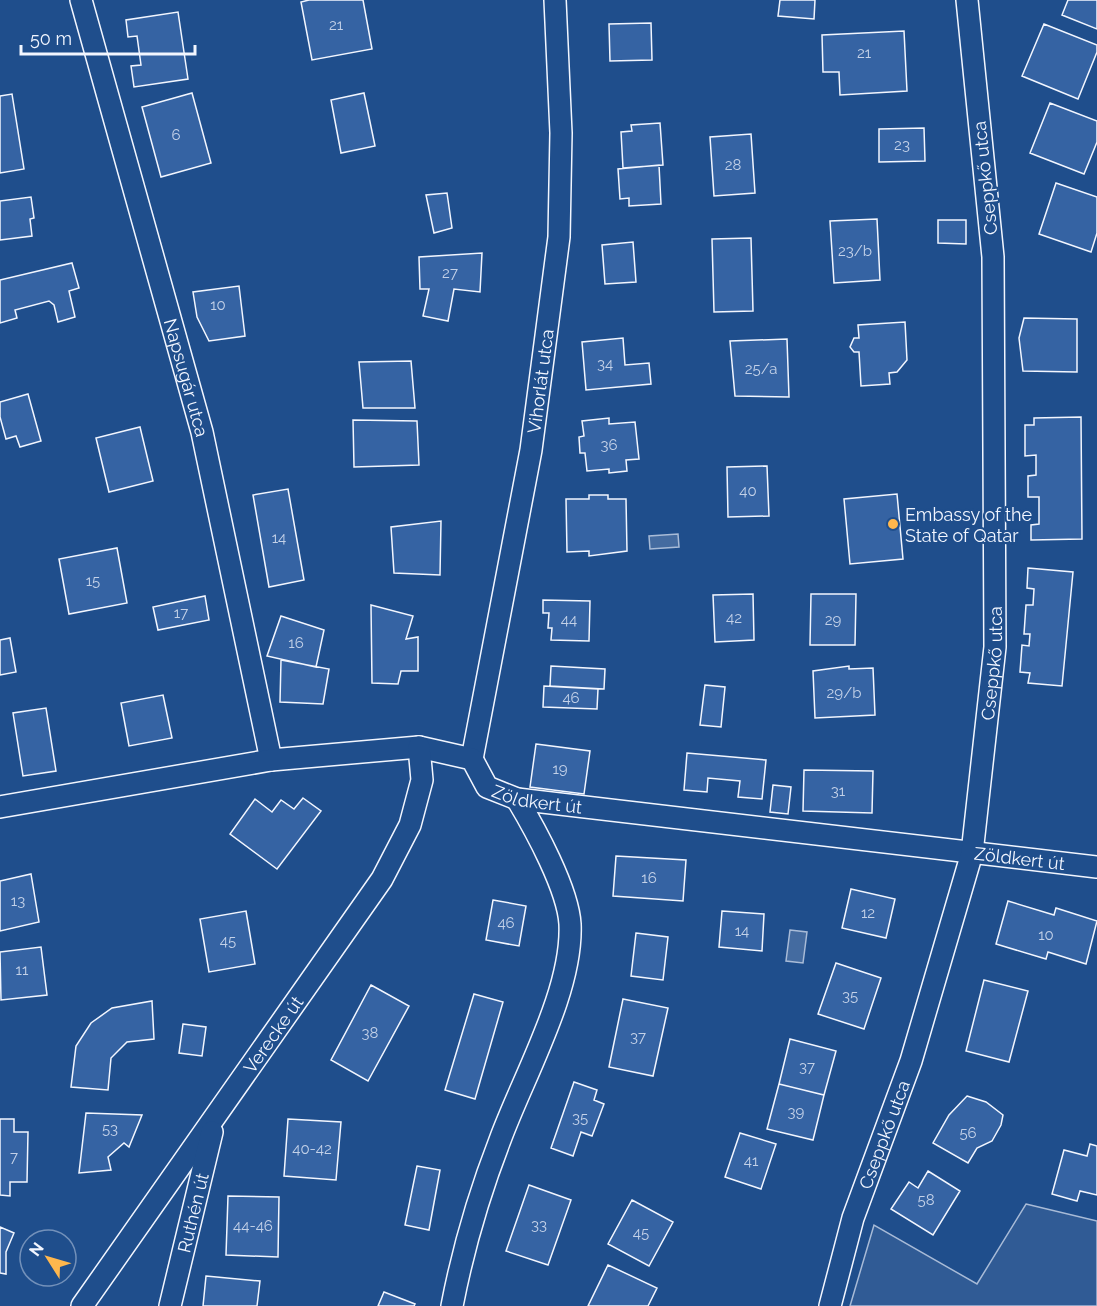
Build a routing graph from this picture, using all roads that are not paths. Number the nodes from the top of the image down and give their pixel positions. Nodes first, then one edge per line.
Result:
1 (81, 0) edge
2 (555, 0) edge
3 (968, 0) edge
4 (419, 747) junction
5 (472, 759) junction
6 (271, 760) junction
7 (517, 799) junction
8 (0, 807) edge
9 (972, 853) junction
10 (1097, 867) edge
11 (215, 1120) junction
12 (82, 1306) edge
13 (170, 1306) edge
14 (452, 1306) edge
15 (830, 1306) edge

1 - 6 street, Napsugár utca
2 - 5 street, Vihorlát utca
3 - 9 street, Cseppkő utca
4 - 5 street
4 - 6 street
4 - 11 street, Verecke út
5 - 7 street, Zöldkert út
6 - 8 street
7 - 9 street, Zöldkert út
7 - 14 street
9 - 10 street, Zöldkert út
9 - 15 street, Cseppkő utca
11 - 12 street, Verecke út
11 - 13 street, Ruthén út

